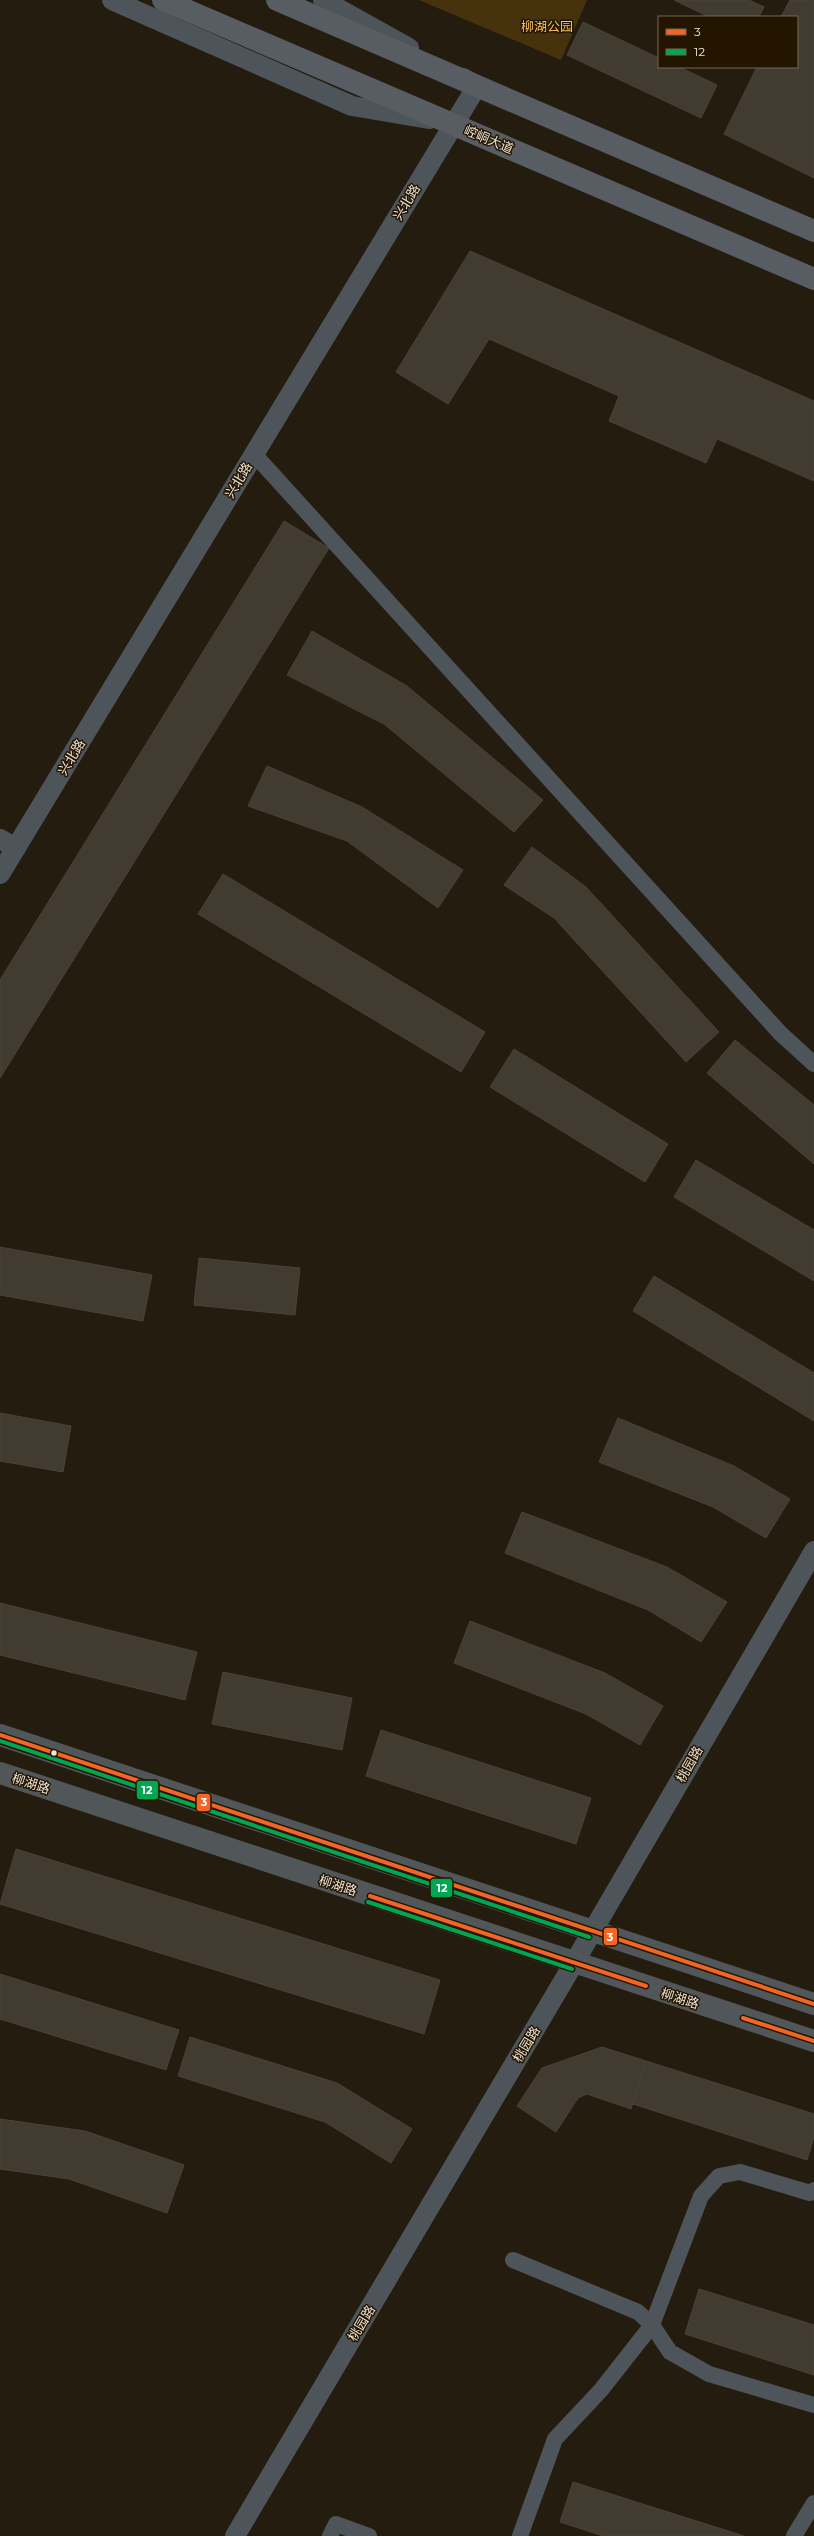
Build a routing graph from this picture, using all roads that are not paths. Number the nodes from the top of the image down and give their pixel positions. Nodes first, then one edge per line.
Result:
1 (112, 0) edge
2 (163, 0) edge
3 (277, 0) edge
4 (323, 0) edge
5 (477, 86) junction
6 (453, 123) junction
7 (814, 232) edge
8 (814, 279) edge
9 (254, 454) junction
10 (8, 843) edge
11 (0, 874) edge
12 (814, 1064) edge
13 (814, 1551) edge
14 (0, 1735) edge
15 (0, 1773) edge
16 (591, 1931) junction
17 (574, 1963) junction
18 (814, 2004) edge
19 (814, 2042) edge
20 (814, 2190) edge
21 (513, 2260) dead end
22 (652, 2325) junction
23 (814, 2406) edge
24 (814, 2503) edge
25 (235, 2536) edge
26 (330, 2536) edge
27 (369, 2536) edge
28 (522, 2536) edge
29 (794, 2536) edge

1 - 6 street
2 - 6 main road, 崆峒大道
3 - 5 main road
4 - 5 street
5 - 6 street, 兴北路
5 - 7 main road
6 - 8 main road, 崆峒大道
6 - 9 street, 兴北路
9 - 10 street, 兴北路
9 - 12 street
10 - 11 street, 兴北路
13 - 16 street, 桃园路
14 - 16 main road
15 - 17 main road, 柳湖路
16 - 17 street, 桃园路
16 - 18 main road
17 - 19 main road, 柳湖路
17 - 25 street, 桃园路
20 - 22 street
21 - 22 street
22 - 23 street
22 - 28 street
24 - 29 street
26 - 27 street

